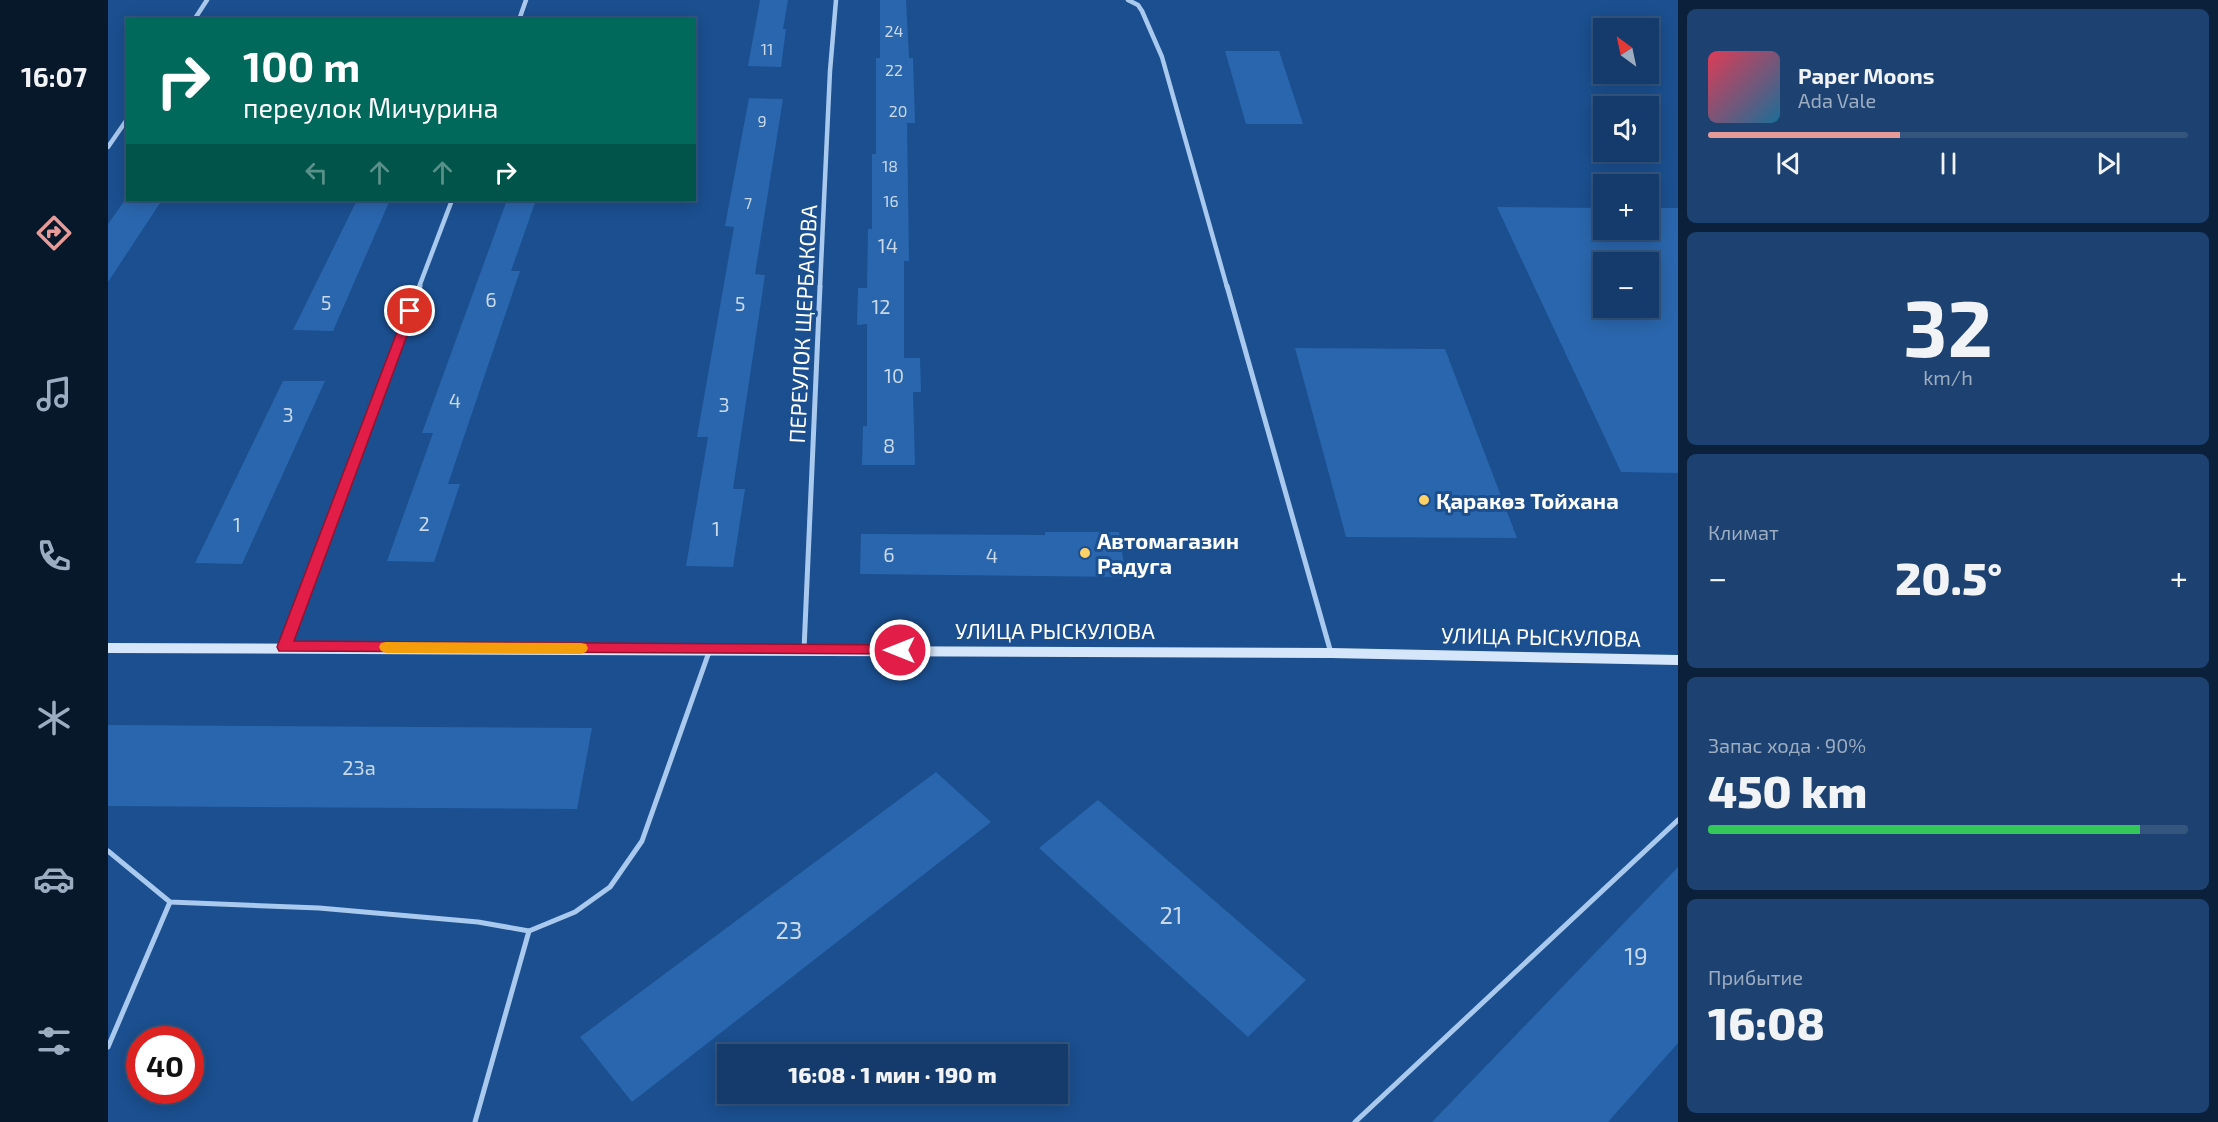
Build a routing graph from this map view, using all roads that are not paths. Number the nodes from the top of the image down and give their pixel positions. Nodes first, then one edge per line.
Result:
1 (207, 0) edge
2 (526, 0) edge
3 (836, 0) edge
4 (1130, 0) edge
5 (195, 18) edge
6 (520, 18) edge
7 (126, 121) edge
8 (108, 147) edge
9 (452, 201) edge
10 (285, 647) junction
11 (108, 648) edge
12 (711, 649) junction
13 (804, 650) junction
14 (1331, 653) junction
15 (1678, 660) edge
16 (1678, 820) edge
17 (108, 851) edge
18 (170, 902) junction
19 (529, 931) junction
20 (108, 1047) edge
21 (475, 1122) edge
22 (1355, 1122) edge

1 - 5 street
2 - 6 street
3 - 13 street, ПЕРЕУЛОК ЩЕРБАКОВА
4 - 14 street
7 - 8 street
9 - 10 street
10 - 11 street, УЛИЦА РЫСКУЛОВА
10 - 12 street, УЛИЦА РЫСКУЛОВА
12 - 13 street, УЛИЦА РЫСКУЛОВА
12 - 19 lane
13 - 14 street, УЛИЦА РЫСКУЛОВА
14 - 15 street, УЛИЦА РЫСКУЛОВА
16 - 22 lane
17 - 18 lane
18 - 19 lane
18 - 20 lane
19 - 21 lane

